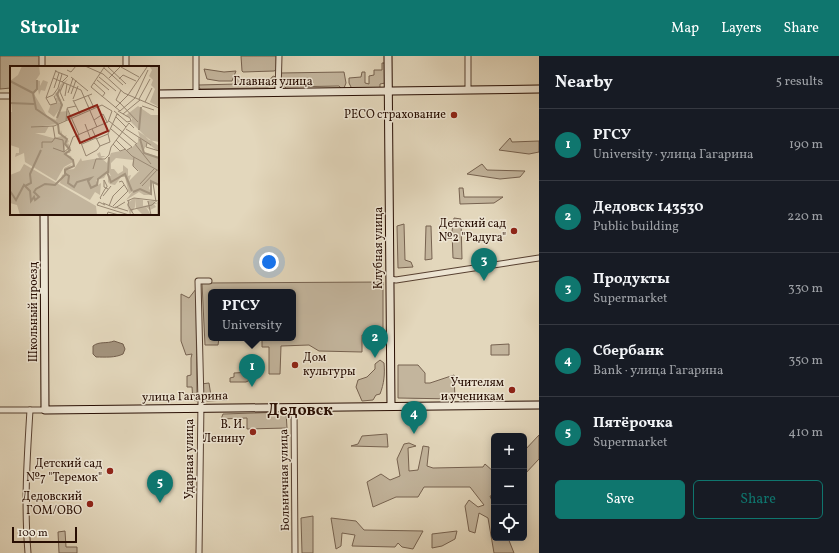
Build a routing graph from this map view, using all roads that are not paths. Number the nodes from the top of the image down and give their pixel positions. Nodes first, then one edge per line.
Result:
1 (196, 56) edge
2 (279, 56) edge
3 (388, 56) edge
4 (468, 56) edge
5 (539, 89) edge
6 (468, 90) junction
7 (388, 91) junction
8 (196, 93) junction
9 (278, 93) junction
10 (159, 94) edge
11 (44, 215) edge
12 (539, 258) edge
13 (390, 280) junction
14 (209, 281) dead end
15 (539, 404) edge
16 (294, 406) junction
17 (391, 406) junction
18 (201, 408) junction
19 (0, 410) edge
20 (30, 410) junction
21 (45, 410) junction
22 (28, 553) edge
23 (199, 553) edge
24 (295, 553) edge

1 - 8 street
2 - 9 street
3 - 7 street, Клубная улица
4 - 6 street
5 - 6 street, Главная улица
6 - 7 street, Главная улица
7 - 9 street, Главная улица
7 - 13 street, Клубная улица
8 - 9 street, Главная улица
8 - 10 street, Главная улица
11 - 21 street, Школьный проезд
12 - 13 street
13 - 17 street, Клубная улица
14 - 18 street, Ударная улица
15 - 17 street, улица Гагарина
16 - 17 street, улица Гагарина
16 - 18 street, улица Гагарина
16 - 24 street, Больничная улица
18 - 21 street, улица Гагарина
18 - 23 street, Ударная улица
19 - 20 street, улица Гагарина
20 - 21 street, улица Гагарина
20 - 22 street

